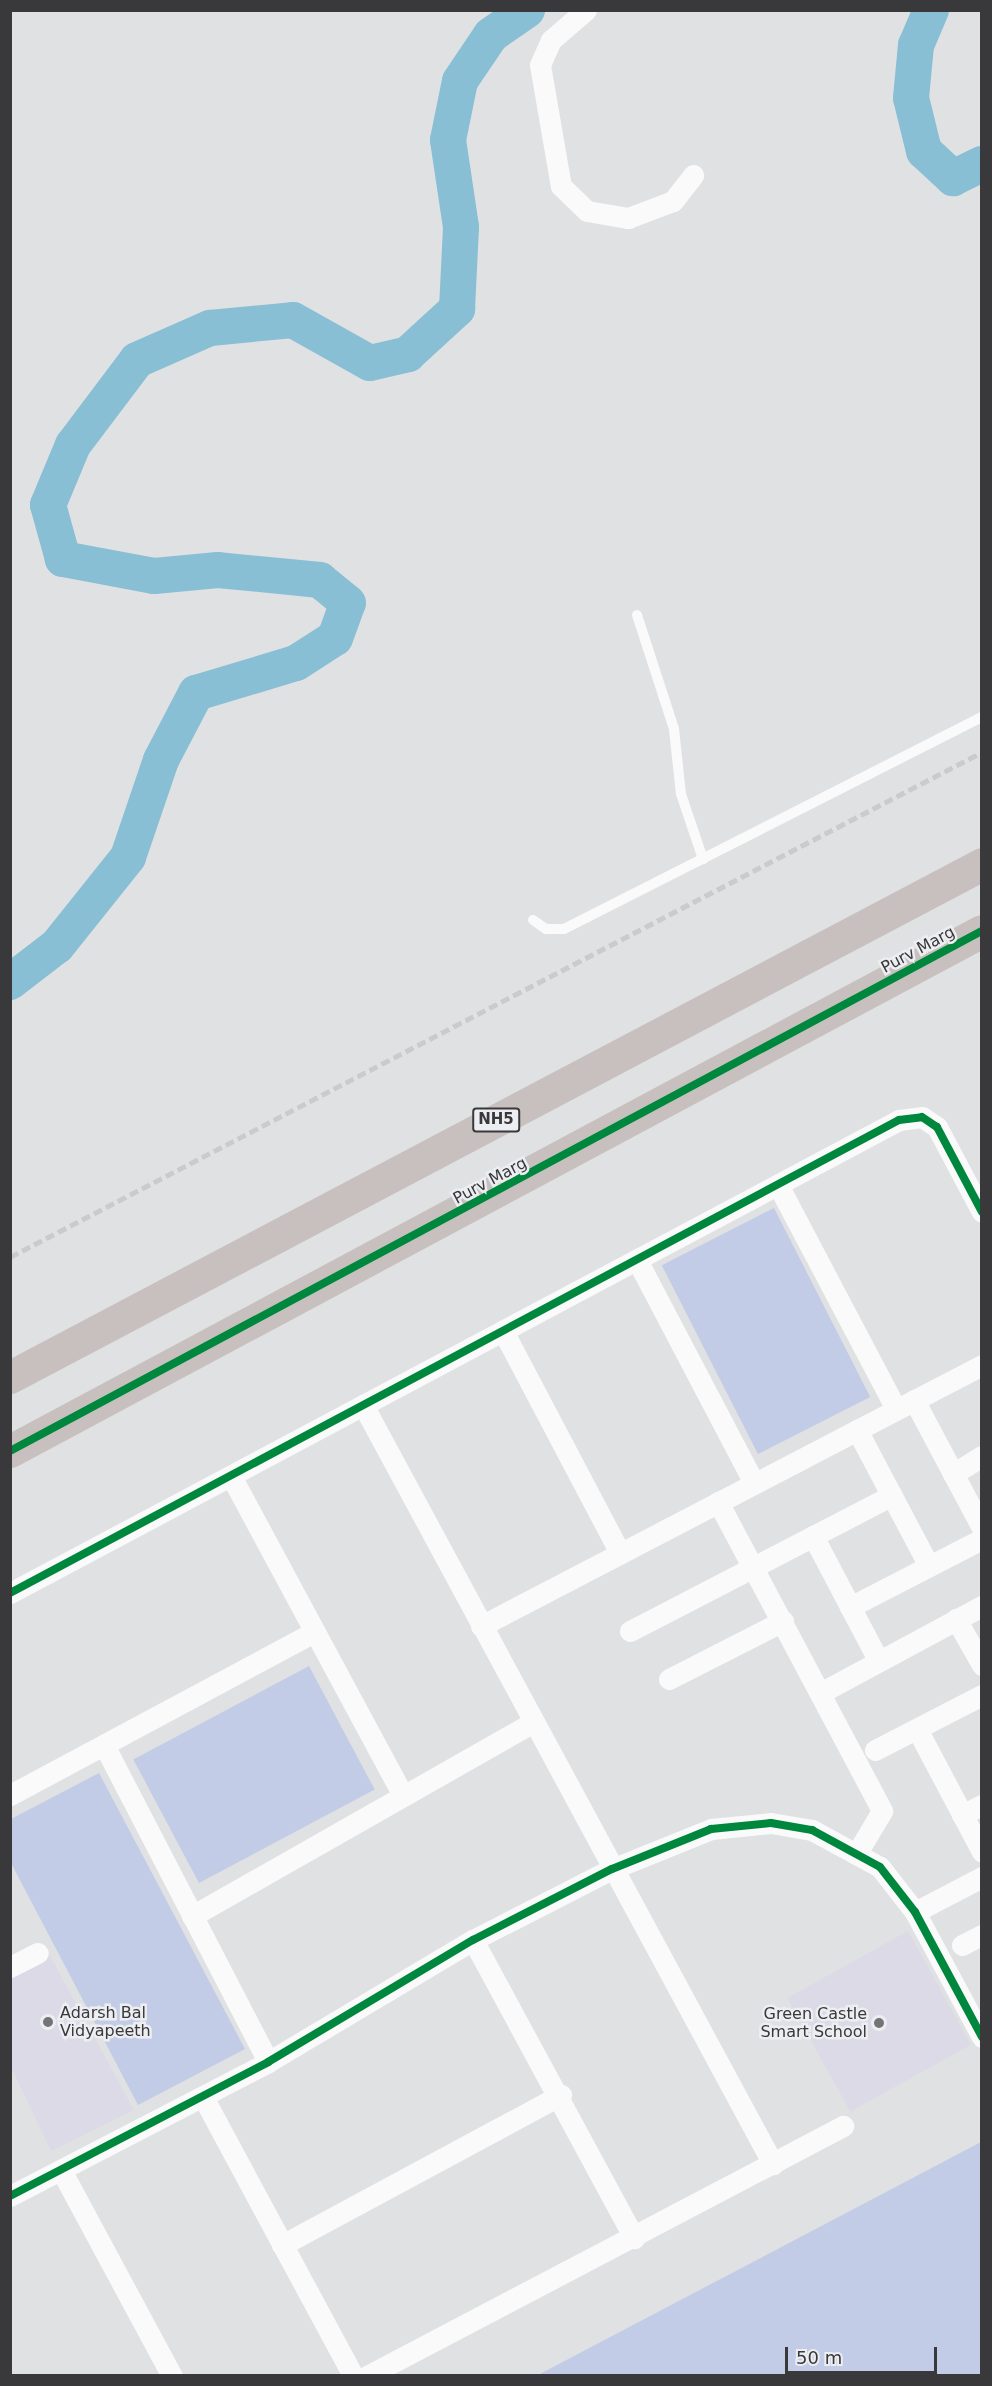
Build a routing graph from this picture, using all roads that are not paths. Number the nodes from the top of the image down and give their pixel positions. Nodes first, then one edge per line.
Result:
1 (586, 10) edge
2 (693, 175) dead end
3 (637, 615) dead end
4 (981, 717) edge
5 (703, 859) junction
6 (981, 864) edge
7 (533, 920) dead end
8 (977, 937) edge
9 (778, 1185) junction
10 (981, 1212) edge
11 (637, 1260) junction
12 (503, 1331) junction
13 (981, 1365) edge
14 (10, 1377) edge
15 (905, 1405) junction
16 (363, 1406) junction
17 (857, 1430) junction
18 (10, 1451) edge
19 (981, 1456) edge
20 (953, 1474) junction
21 (231, 1476) junction
22 (754, 1483) junction
23 (892, 1495) junction
24 (718, 1502) junction
25 (981, 1528) edge
26 (813, 1536) junction
27 (981, 1539) edge
28 (620, 1553) junction
29 (929, 1566) junction
30 (753, 1568) junction
31 (10, 1593) edge
32 (981, 1606) edge
33 (850, 1607) junction
34 (956, 1619) junction
35 (783, 1621) junction
36 (481, 1626) junction
37 (630, 1631) dead end
38 (314, 1632) junction
39 (878, 1660) junction
40 (981, 1665) edge
41 (669, 1679) dead end
42 (822, 1692) junction
43 (981, 1695) edge
44 (532, 1723) junction
45 (917, 1729) junction
46 (104, 1745) junction
47 (875, 1750) dead end
48 (10, 1795) edge
49 (403, 1796) junction
50 (981, 1805) edge
51 (962, 1815) junction
52 (981, 1852) edge
53 (857, 1853) junction
54 (612, 1869) junction
55 (981, 1877) edge
56 (915, 1912) junction
57 (192, 1916) junction
58 (981, 1935) edge
59 (473, 1940) junction
60 (962, 1945) dead end
61 (38, 1953) dead end
62 (10, 1967) edge
63 (981, 2037) edge
64 (268, 2062) junction
65 (561, 2095) junction
66 (202, 2097) junction
67 (843, 2126) dead end
68 (773, 2164) junction
69 (61, 2170) junction
70 (10, 2196) edge
71 (634, 2238) junction
72 (282, 2245) junction
73 (172, 2376) edge
74 (353, 2376) edge
75 (367, 2376) edge

1 - 2 street
3 - 5 lane
4 - 5 lane
5 - 7 lane
6 - 14 highway, NH5
8 - 18 highway, Purv Marg
9 - 10 street
9 - 11 street
9 - 15 street
11 - 12 street
11 - 22 street
12 - 16 street
12 - 28 street
13 - 15 street
15 - 17 street
15 - 20 street
16 - 21 street
16 - 36 street
17 - 22 street
17 - 23 street
19 - 20 street
20 - 25 street
21 - 31 street
21 - 38 street
22 - 24 street
23 - 26 street
23 - 29 street
24 - 28 street
24 - 30 street
26 - 30 street
26 - 33 street
27 - 29 street
28 - 36 street
29 - 33 street
30 - 35 street
30 - 37 street
32 - 34 street
33 - 39 street
34 - 39 street
34 - 40 street
35 - 41 street
35 - 42 street
36 - 44 street
38 - 46 street
38 - 49 street
39 - 42 street
42 - 53 street
43 - 45 street
44 - 49 street
44 - 54 street
45 - 47 street
45 - 51 street
46 - 48 street
46 - 57 street
49 - 57 street
50 - 51 street
51 - 52 street
53 - 54 street
53 - 56 street
54 - 59 street
54 - 68 street
55 - 56 street
56 - 63 street
57 - 64 street
58 - 60 street
59 - 64 street
59 - 65 street
61 - 62 street
64 - 66 street
65 - 71 street
65 - 72 street
66 - 69 street
66 - 72 street
67 - 68 street
68 - 71 street
69 - 70 street
69 - 73 street
71 - 75 street
72 - 74 street

